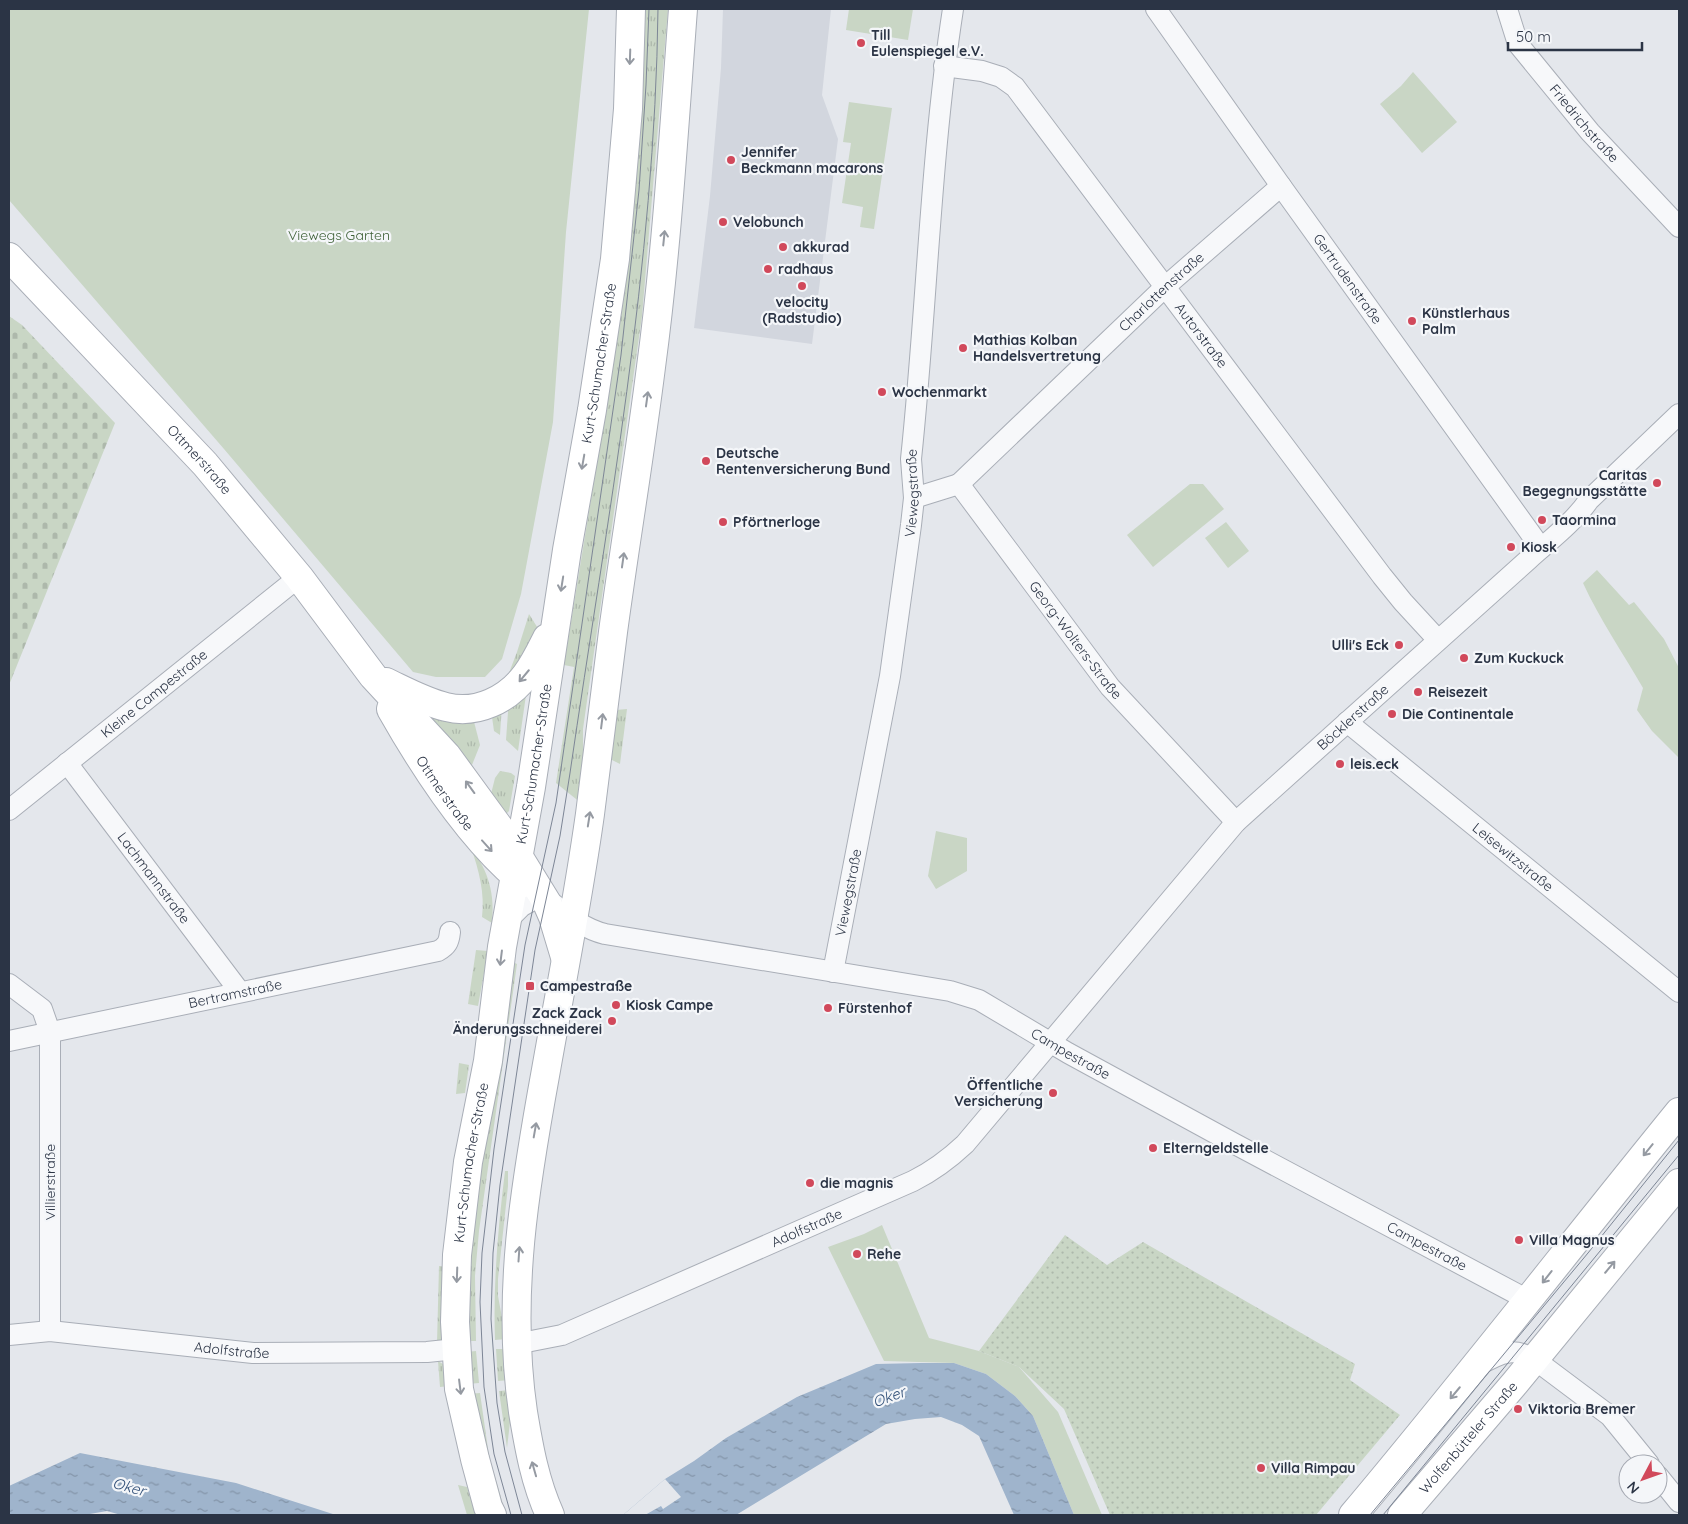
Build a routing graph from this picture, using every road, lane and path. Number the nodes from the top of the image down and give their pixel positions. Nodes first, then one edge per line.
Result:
1 (631, 9) edge
2 (683, 9) edge
3 (954, 9) edge
4 (1156, 9) edge
5 (1507, 9) edge
6 (944, 66) junction
7 (1280, 186) junction
8 (1679, 227) edge
9 (9, 258) edge
10 (1166, 286) junction
11 (1679, 414) edge
12 (959, 484) junction
13 (914, 498) junction
14 (1541, 548) junction
15 (299, 577) junction
16 (556, 618) junction
17 (1438, 640) junction
18 (372, 676) junction
19 (1347, 722) junction
20 (67, 763) junction
21 (9, 810) edge
22 (1236, 822) junction
23 (583, 856) junction
24 (517, 866) junction
25 (542, 895) junction
26 (574, 920) junction
27 (507, 921) junction
28 (450, 932) dead end
29 (566, 959) junction
30 (833, 972) junction
31 (9, 984) edge
32 (240, 992) junction
33 (1679, 992) edge
34 (50, 1032) junction
35 (9, 1041) edge
36 (1051, 1042) junction
37 (1679, 1112) edge
38 (1679, 1183) edge
39 (1528, 1300) junction
40 (50, 1331) junction
41 (9, 1335) edge
42 (516, 1344) junction
43 (456, 1349) junction
44 (1534, 1359) junction
45 (1477, 1366) junction
46 (1641, 1454) edge
47 (1668, 1488) edge
48 (1679, 1502) edge
49 (492, 1515) edge
50 (550, 1515) edge
51 (1353, 1515) edge
52 (1402, 1515) edge

1 -> 16 main road, Kurt-Schumacher-Straße
23 -> 2 main road
3 - 6 street, Viewegstraße
4 - 7 street, Gertrudenstraße
5 - 8 street, Friedrichstraße
6 - 10 street, Autorstraße
6 - 13 street, Viewegstraße
7 - 10 street, Charlottenstraße
7 - 14 street, Gertrudenstraße
9 - 15 main road, Ottmerstraße
10 - 12 street, Charlottenstraße
10 - 17 street, Autorstraße
11 - 14 street, Böcklerstraße
12 - 13 street
12 - 22 street, Georg-Wolters-Straße
13 - 30 street, Viewegstraße
14 - 17 street, Böcklerstraße
15 - 18 main road, Ottmerstraße
15 - 20 street, Kleine Campestraße
16 -> 18 main road
16 - 24 main road, Kurt-Schumacher-Straße
17 - 19 street, Böcklerstraße
18 - 24 main road, Ottmerstraße
19 - 22 street, Böcklerstraße
19 - 33 street, Leisewitzstraße
20 - 21 street, Kleine Campestraße
20 - 32 street, Lachmannstraße
22 - 36 street, Böcklerstraße
23 - 25 main road
23 - 26 main road
24 - 25 main road, Ottmerstraße
24 - 27 main road, Kurt-Schumacher-Straße
25 - 26 street, Campestraße
25 - 27 street
25 - 29 main road
26 - 29 main road
26 - 30 street, Campestraße
27 -> 43 main road, Kurt-Schumacher-Straße
28 - 32 street, Bertramstraße
42 -> 29 main road
30 - 36 street, Campestraße
31 - 34 street
32 - 34 street, Bertramstraße
34 - 35 street, Bertramstraße
34 - 40 street, Villierstraße
36 - 39 street, Campestraße
36 - 42 street, Adolfstraße
37 -> 39 main road
44 -> 38 main road, Wolfenbütteler Straße
39 - 45 main road
40 - 41 street, Adolfstraße
40 - 43 street, Adolfstraße
50 -> 42 main road
43 -> 49 main road, Kurt-Schumacher-Straße
44 - 45 street
44 - 46 street
44 - 52 main road, Wolfenbütteler Straße
45 -> 51 main road
47 - 48 street

